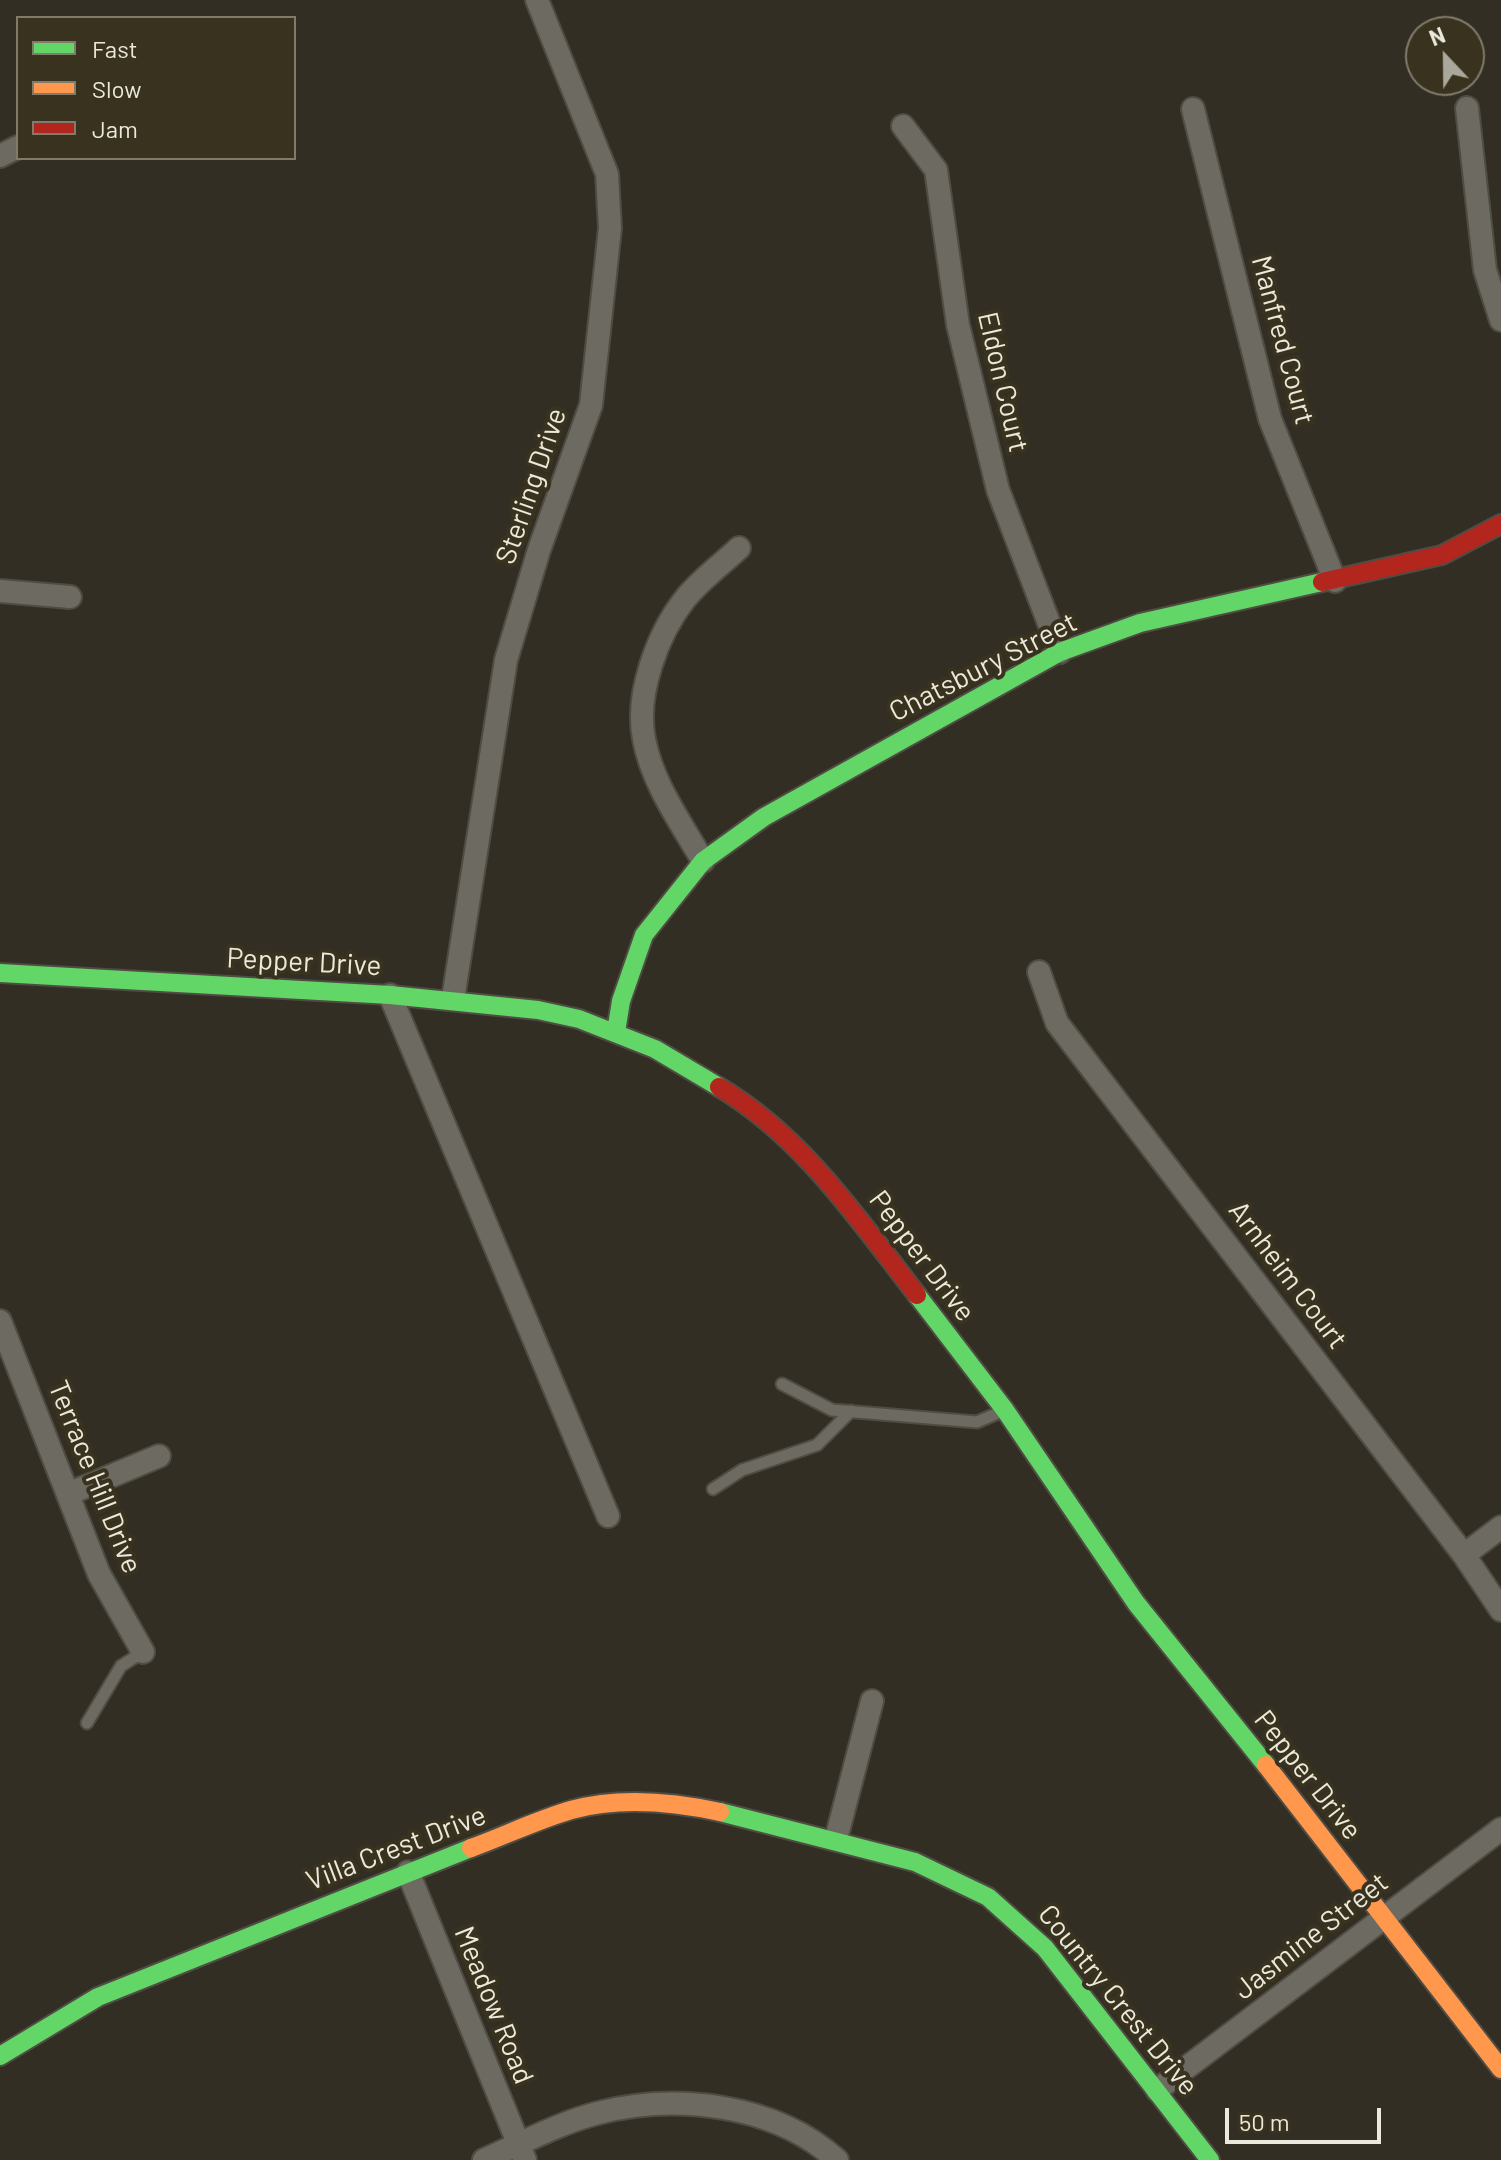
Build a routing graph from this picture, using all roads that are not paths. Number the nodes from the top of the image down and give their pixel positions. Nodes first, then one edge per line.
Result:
1 (537, 0) edge
2 (1467, 108) dead end
3 (1193, 109) dead end
4 (903, 126) dead end
5 (1501, 320) edge
6 (1501, 524) edge
7 (739, 548) dead end
8 (1335, 581) junction
9 (0, 591) edge
10 (70, 597) dead end
11 (1060, 652) junction
12 (703, 861) junction
13 (1039, 972) dead end
14 (0, 973) edge
15 (390, 995) junction
16 (453, 999) junction
17 (616, 1032) junction
18 (0, 1321) edge
19 (782, 1384) dead end
20 (1005, 1410) junction
21 (851, 1411) junction
22 (159, 1456) dead end
23 (713, 1489) dead end
24 (68, 1494) junction
25 (608, 1516) dead end
26 (1501, 1527) edge
27 (1464, 1555) junction
28 (1501, 1610) edge
29 (143, 1652) joint
30 (872, 1701) dead end
31 (87, 1723) dead end
32 (1501, 1829) edge
33 (836, 1839) junction
34 (408, 1872) junction
35 (1384, 1917) junction
36 (0, 2056) edge
37 (1501, 2069) edge
38 (1157, 2090) junction
39 (522, 2152) edge
40 (484, 2160) edge
41 (837, 2160) edge
42 (1210, 2160) edge

1 - 16 street, Sterling Drive
2 - 5 street
3 - 8 street, Manfred Court
4 - 11 street, Eldon Court
6 - 8 street, Chatsbury Street
7 - 12 street
8 - 11 street, Chatsbury Street
9 - 10 street
11 - 12 street, Chatsbury Street
12 - 17 street, Chatsbury Street
13 - 27 street, Arnheim Court
14 - 15 street, Pepper Drive
15 - 16 street, Pepper Drive
15 - 25 street
16 - 17 street, Pepper Drive
17 - 20 street, Pepper Drive
18 - 24 street, Terrace Hill Drive
19 - 21 lane
20 - 21 lane
20 - 35 street, Pepper Drive
21 - 23 lane
22 - 24 street
24 - 29 street, Terrace Hill Drive
26 - 27 street
27 - 28 street, Arnheim Court
29 - 31 lane
30 - 33 street
32 - 35 street, Jasmine Street
33 - 34 street, Villa Crest Drive
33 - 38 street, Country Crest Drive
34 - 36 street, Villa Crest Drive
34 - 39 street, Meadow Road
35 - 37 street, Pepper Drive
35 - 38 street, Jasmine Street
38 - 42 street, Country Crest Drive
39 - 40 street
39 - 41 street

